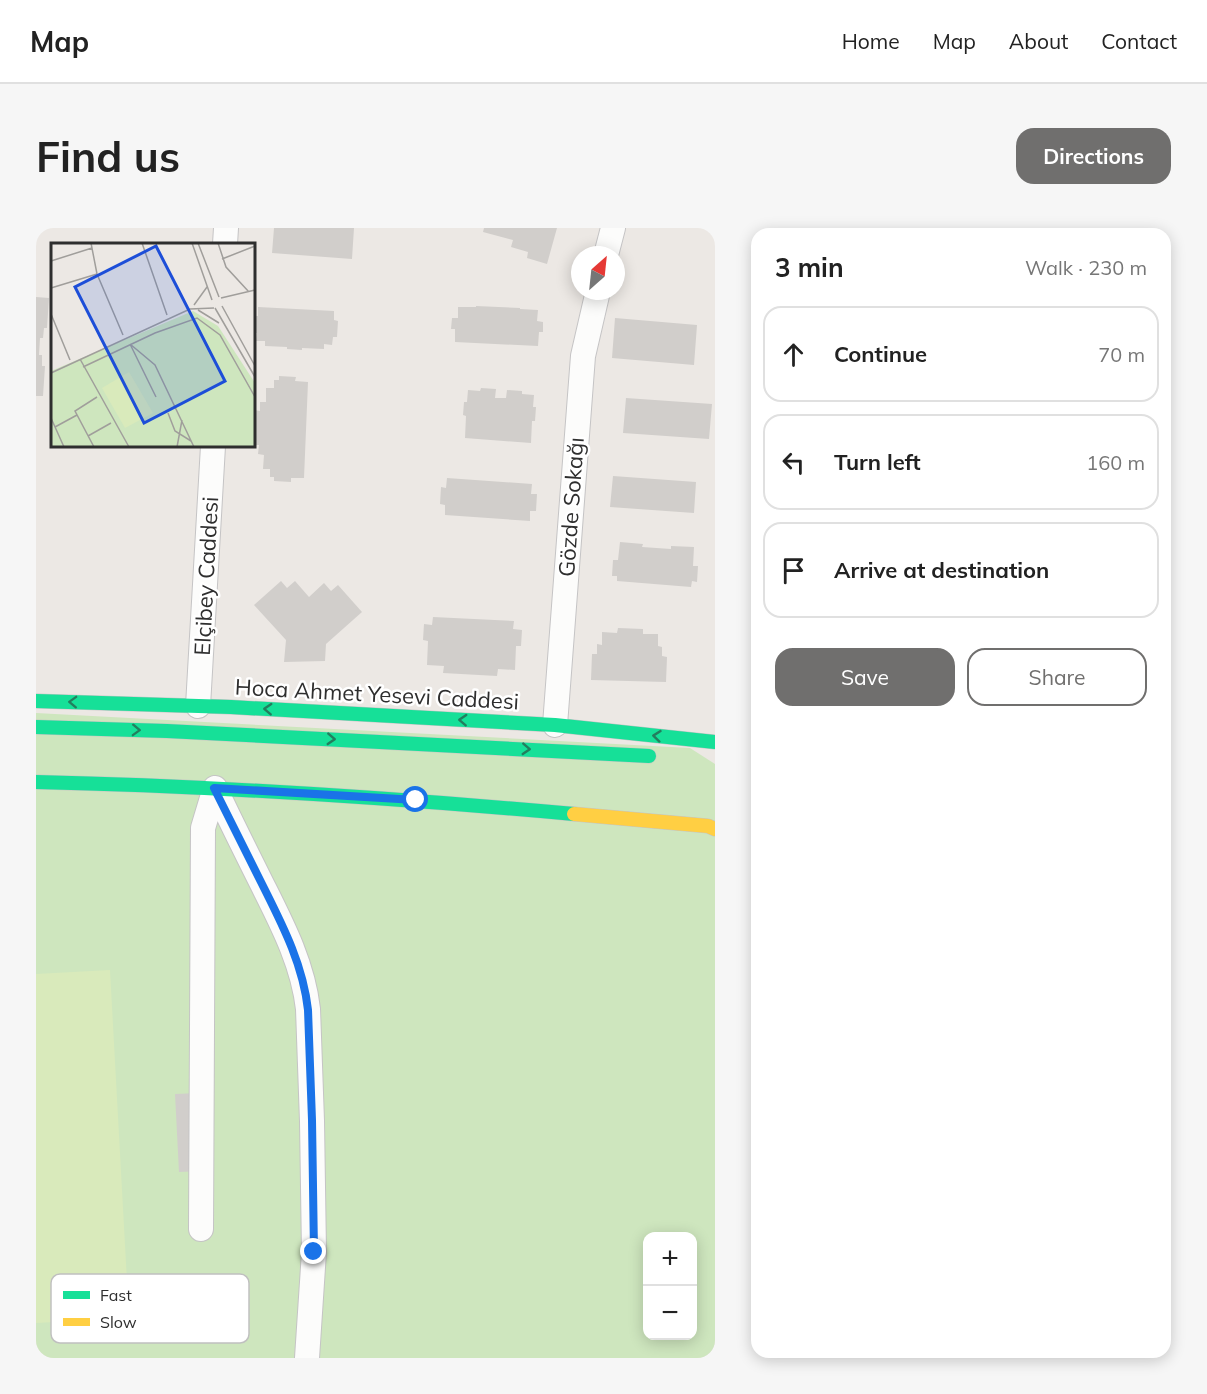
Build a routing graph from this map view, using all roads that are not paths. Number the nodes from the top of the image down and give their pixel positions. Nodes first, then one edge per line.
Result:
1 (226, 228) edge
2 (613, 228) edge
3 (225, 243) edge
4 (608, 246) edge
5 (596, 300) edge
6 (213, 447) edge
7 (36, 701) edge
8 (198, 706) junction
9 (555, 725) junction
10 (36, 727) edge
11 (715, 742) edge
12 (660, 756) dead end
13 (36, 782) edge
14 (214, 788) junction
15 (715, 829) edge
16 (201, 1229) dead end
17 (308, 1358) edge

1 - 3 street
2 - 4 street
5 - 9 street, Gözde Sokağı
6 - 8 street, Elçibey Caddesi
8 -> 7 main road, Hoca Ahmet Yesevi Caddesi
9 -> 8 main road, Hoca Ahmet Yesevi Caddesi
11 -> 9 main road, Hoca Ahmet Yesevi Caddesi
10 -> 12 main road
13 - 14 main road
14 - 15 main road
14 - 16 street
14 - 17 street

